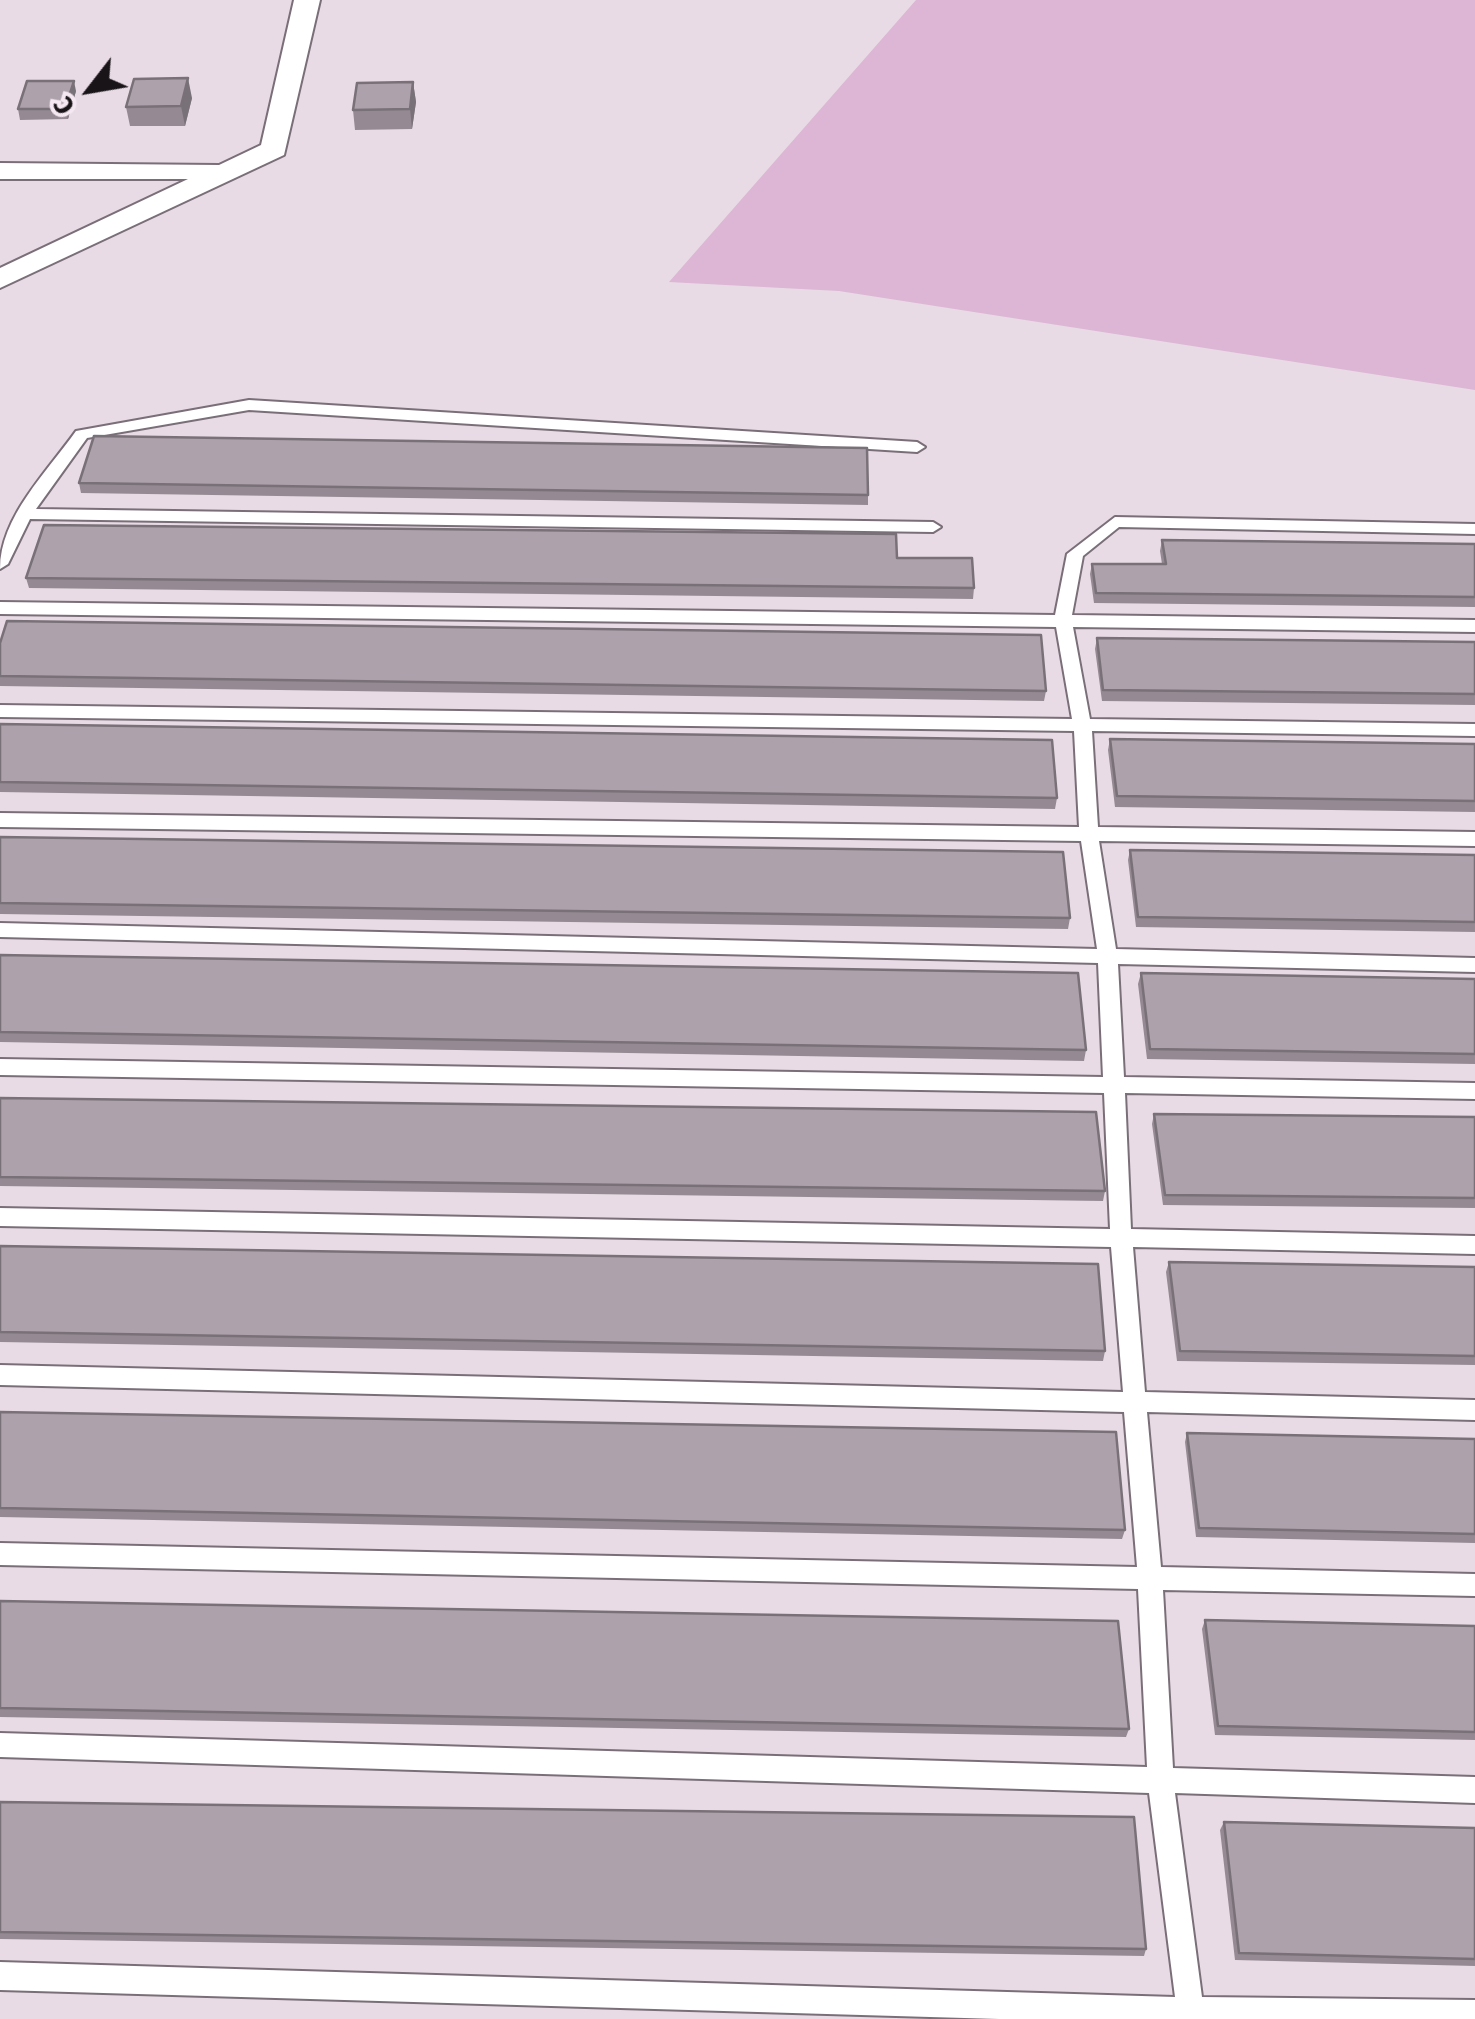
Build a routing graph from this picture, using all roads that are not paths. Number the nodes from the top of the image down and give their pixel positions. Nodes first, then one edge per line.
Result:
1 (308, 0) edge
2 (0, 171) edge
3 (220, 171) junction
4 (0, 279) edge
5 (917, 447) dead end
6 (24, 514) junction
7 (933, 527) dead end
8 (1475, 529) edge
9 (0, 564) edge
10 (0, 608) edge
11 (1063, 620) junction
12 (1475, 626) edge
13 (0, 711) edge
14 (1082, 723) junction
15 (1475, 730) edge
16 (0, 820) edge
17 (1089, 834) junction
18 (1475, 839) edge
19 (0, 930) edge
20 (1108, 959) junction
21 (1475, 965) edge
22 (0, 1068) edge
23 (1115, 1084) junction
24 (1475, 1091) edge
25 (0, 1217) edge
26 (1121, 1240) junction
27 (1475, 1246) edge
28 (0, 1375) edge
29 (1134, 1400) junction
30 (1475, 1410) edge
31 (0, 1554) edge
32 (1150, 1578) junction
33 (1475, 1585) edge
34 (0, 1746) edge
35 (1161, 1783) junction
36 (1475, 1790) edge
37 (0, 1976) edge
38 (1475, 2014) edge
39 (1191, 2015) edge

1 - 3 street
2 - 3 street
3 - 4 street
5 - 6 lane
6 - 7 lane
6 - 9 lane
8 - 11 lane
10 - 11 lane
11 - 12 lane
11 - 14 lane
13 - 14 lane
14 - 15 lane
14 - 17 lane
16 - 17 lane
17 - 18 lane
17 - 20 lane
19 - 20 lane
20 - 21 lane
20 - 23 lane
22 - 23 lane
23 - 24 lane
23 - 26 lane
25 - 26 lane
26 - 27 lane
26 - 29 lane
28 - 29 lane
29 - 30 lane
29 - 32 lane
31 - 32 lane
32 - 33 lane
32 - 35 lane
34 - 35 lane
35 - 36 lane
35 - 39 lane
37 - 39 lane
38 - 39 lane

